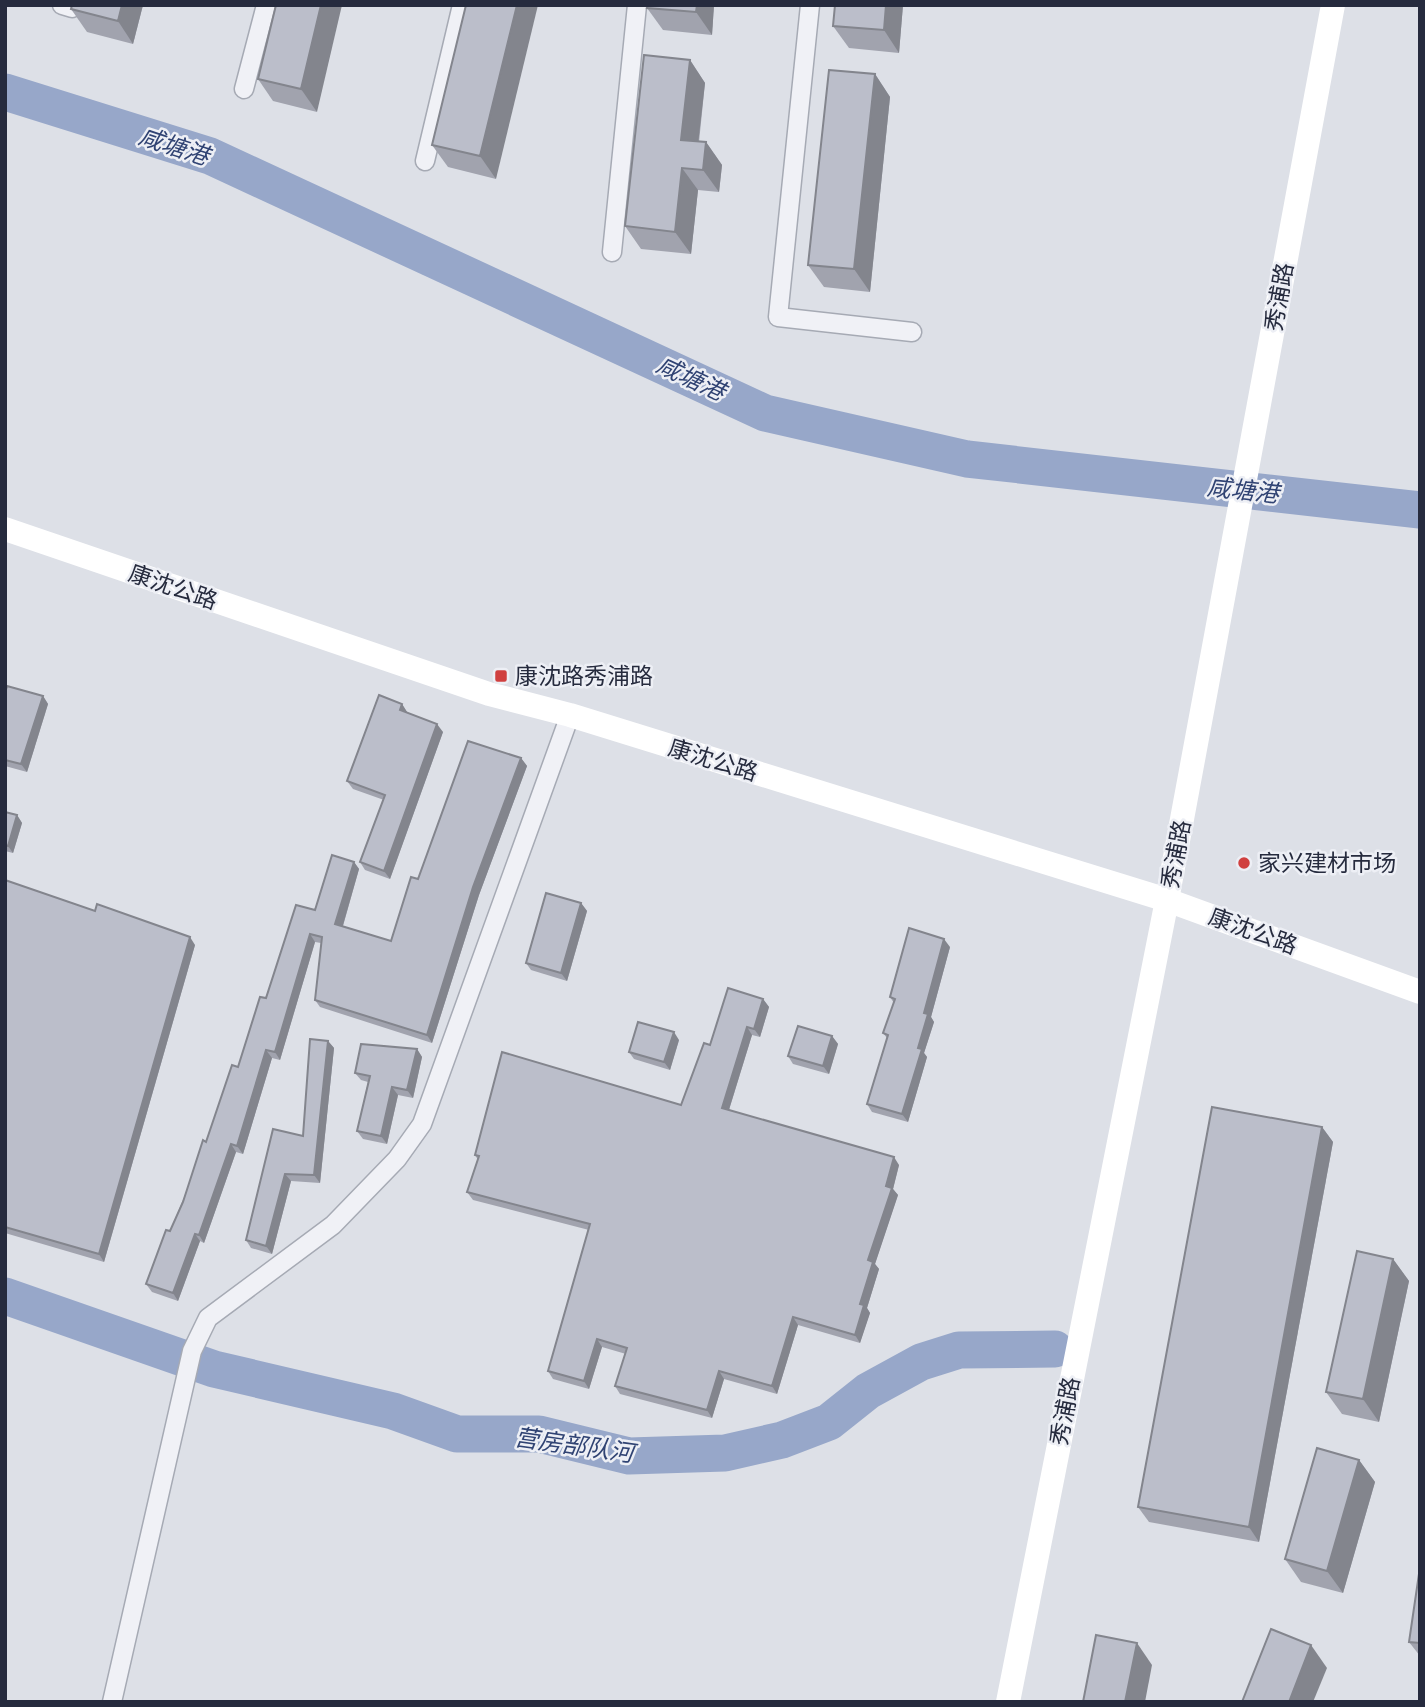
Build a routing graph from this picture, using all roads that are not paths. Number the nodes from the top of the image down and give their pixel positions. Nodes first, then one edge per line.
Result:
1 (62, 5) edge
2 (72, 5) edge
3 (266, 5) edge
4 (462, 5) edge
5 (637, 5) edge
6 (810, 5) edge
7 (1333, 5) edge
8 (244, 89) dead end
9 (425, 161) dead end
10 (612, 252) dead end
11 (912, 332) dead end
12 (5, 529) edge
13 (570, 716) junction
14 (1167, 900) junction
15 (1420, 992) edge
16 (111, 1702) edge
17 (1008, 1702) edge

1 - 2 street
3 - 8 street
4 - 9 street
5 - 10 street
6 - 11 street
7 - 14 main road, 秀浦路
12 - 13 main road, 康沈公路
13 - 14 main road, 康沈公路
13 - 16 street
14 - 15 main road, 康沈公路
14 - 17 main road, 秀浦路

